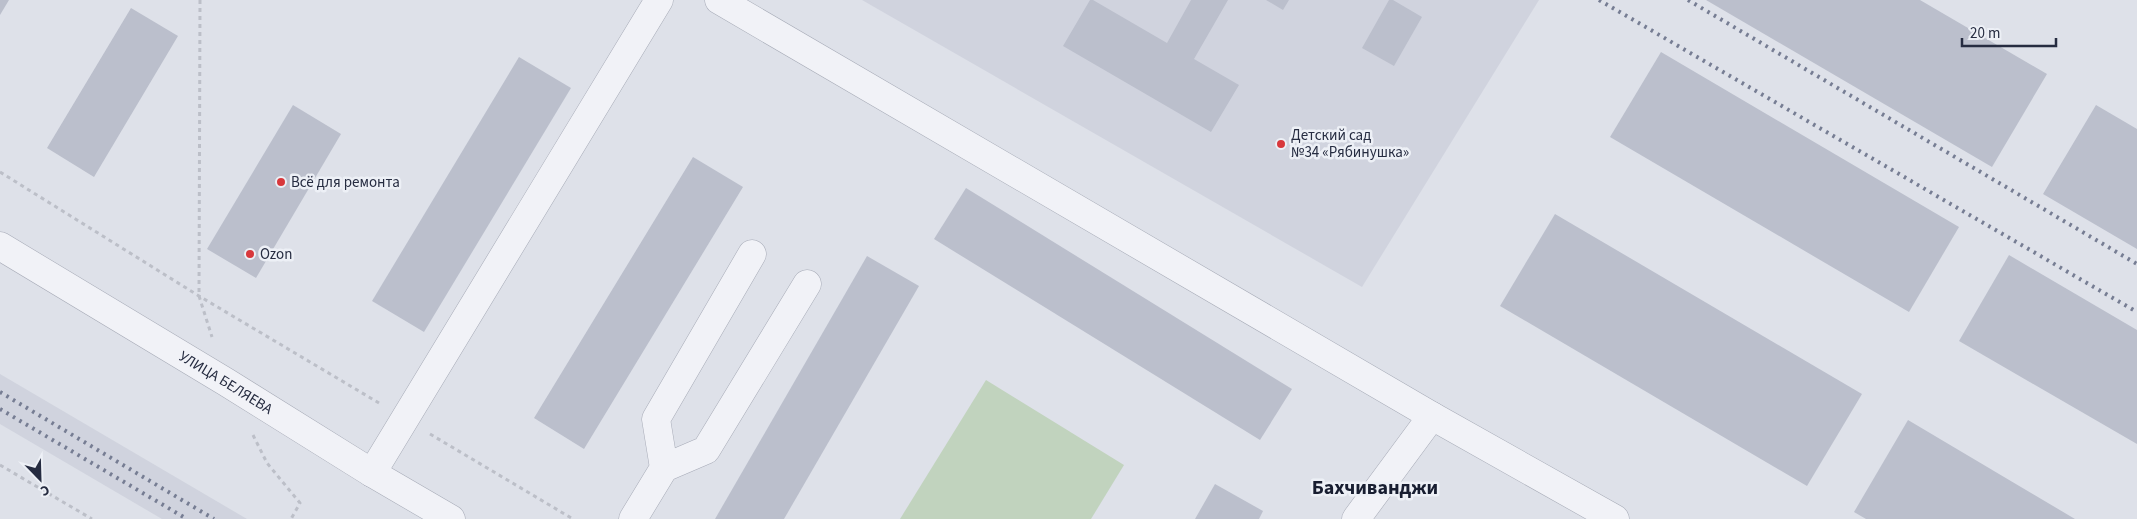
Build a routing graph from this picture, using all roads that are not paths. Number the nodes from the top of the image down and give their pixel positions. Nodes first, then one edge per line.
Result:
1 (659, 0) edge
2 (719, 0) edge
3 (0, 246) edge
4 (752, 254) dead end
5 (807, 284) dead end
6 (1432, 416) junction
7 (664, 468) junction
8 (372, 473) junction
9 (451, 519) edge
10 (633, 519) edge
11 (1356, 519) edge
12 (1615, 519) edge

1 - 8 street
2 - 6 street
3 - 8 street, УЛИЦА БЕЛЯЕВА
4 - 7 street
5 - 7 street
6 - 11 street
6 - 12 street
7 - 10 street
8 - 9 street, УЛИЦА БЕЛЯЕВА

